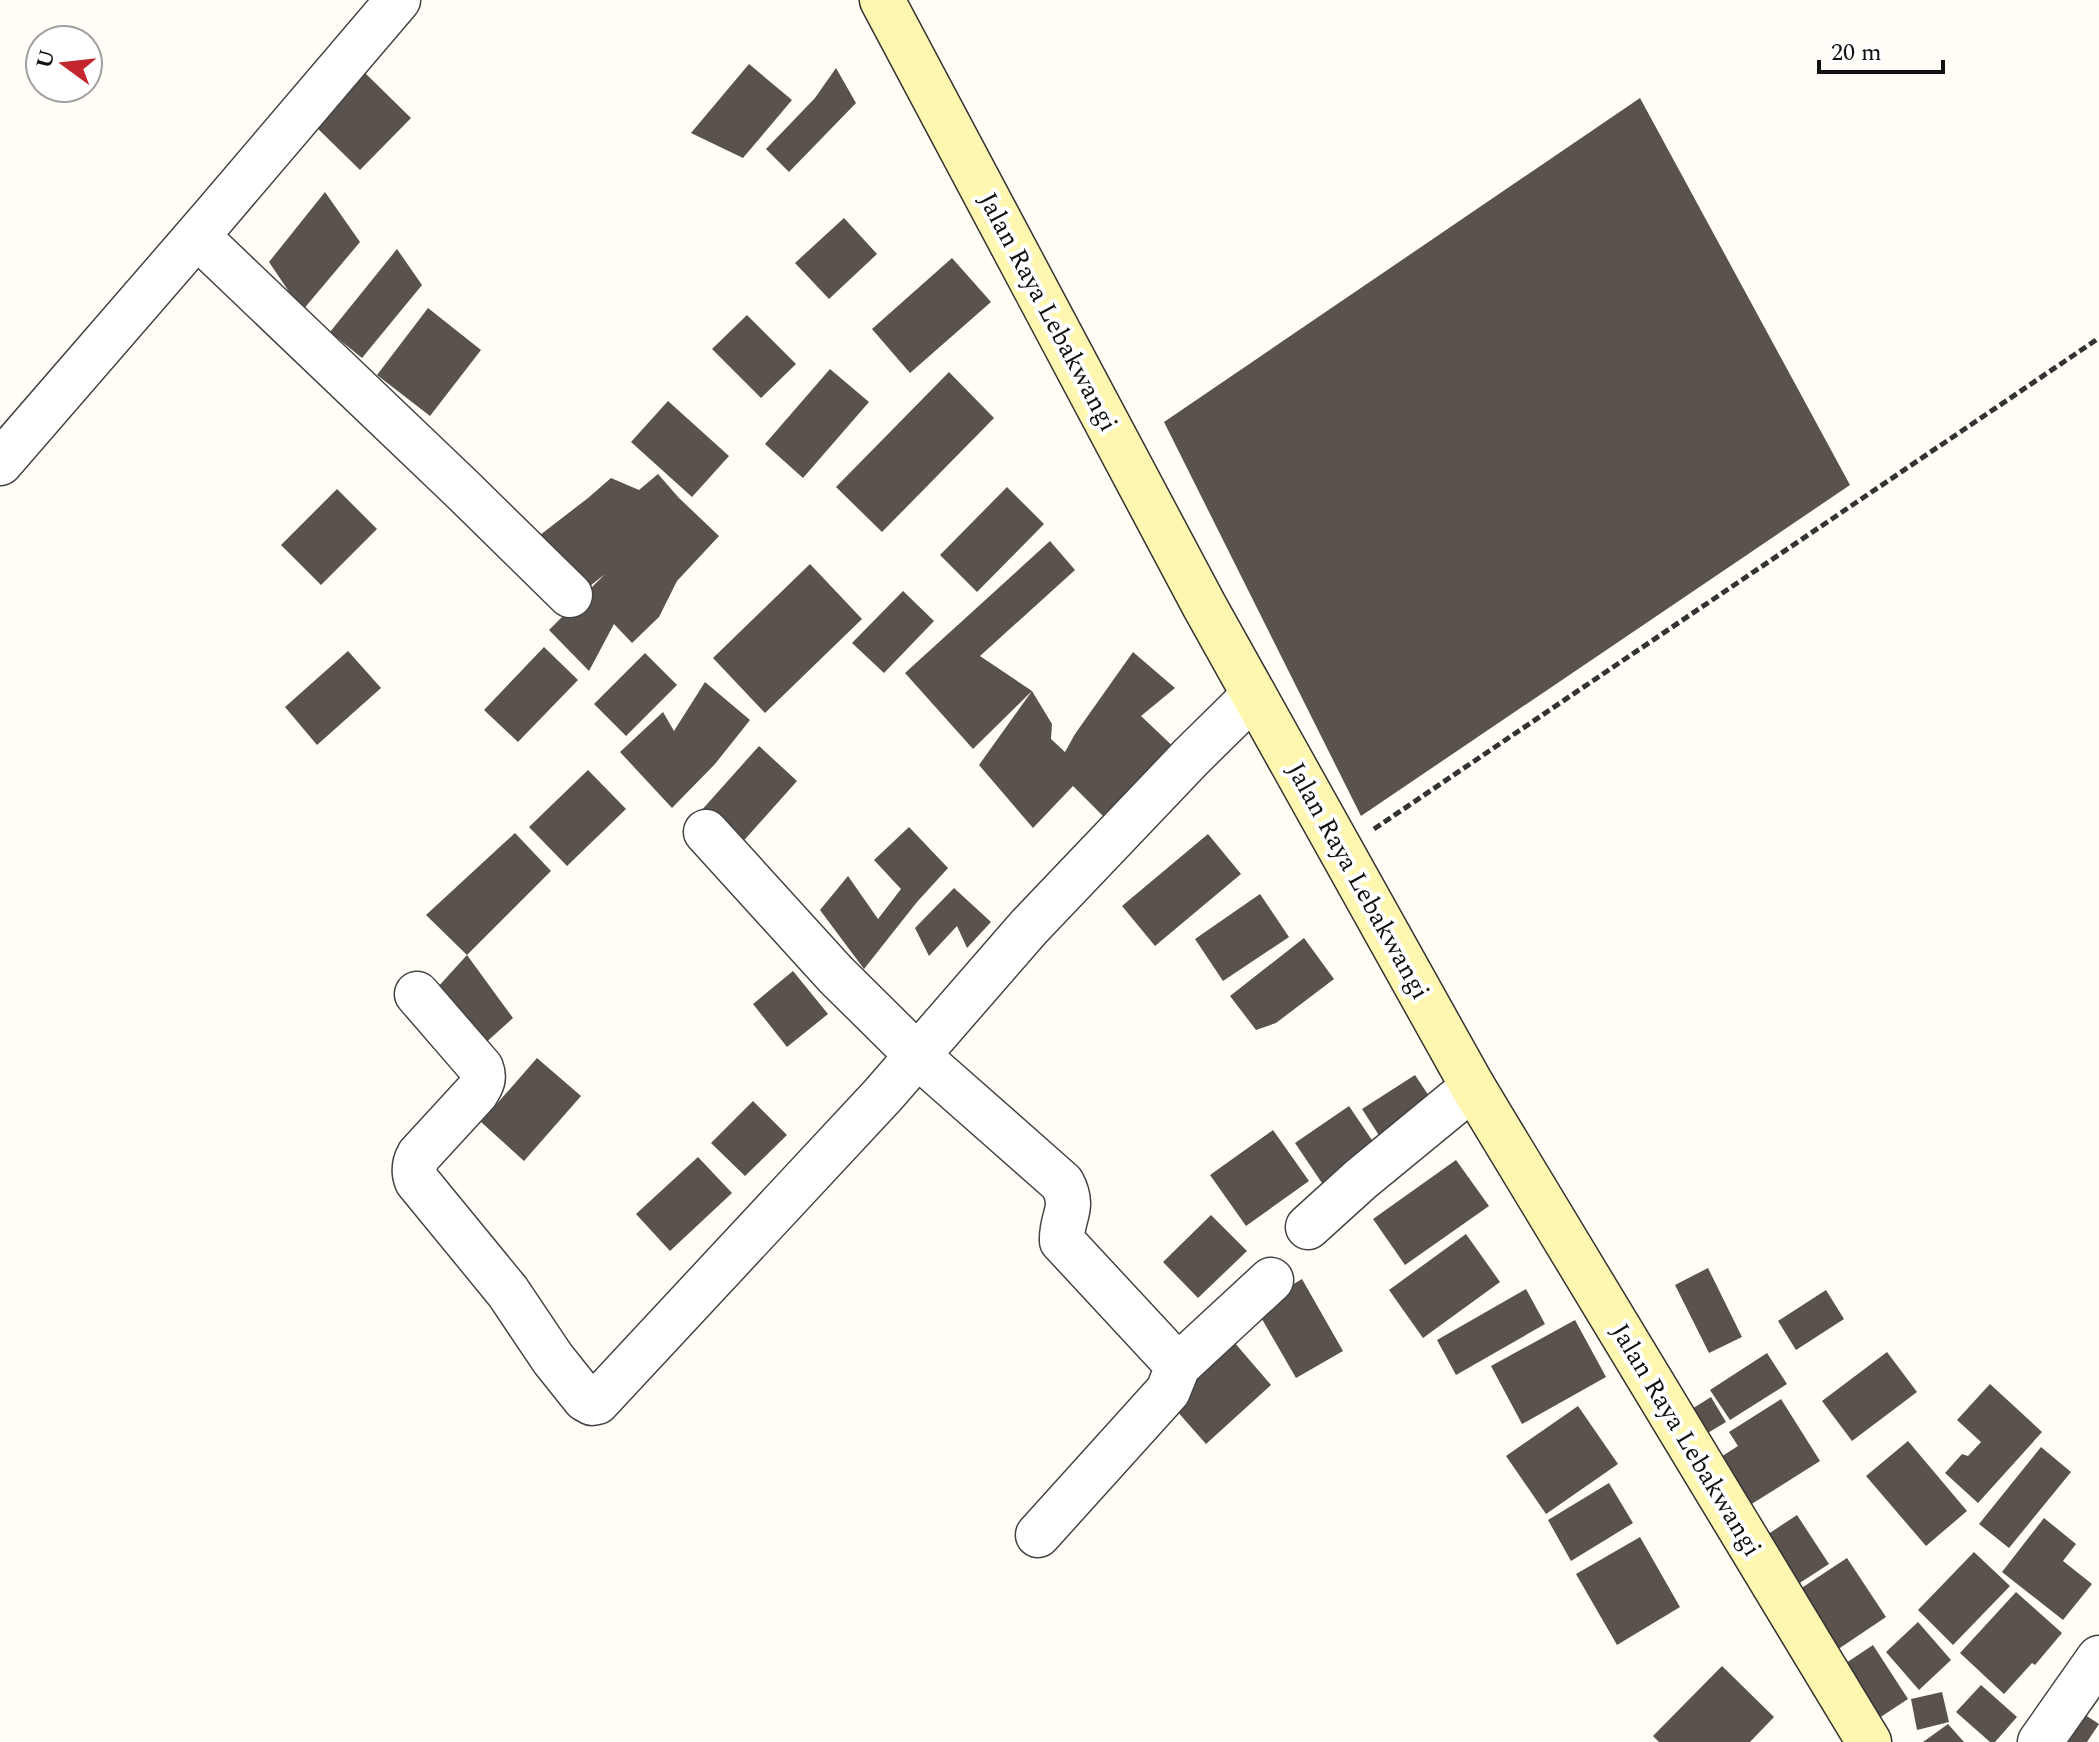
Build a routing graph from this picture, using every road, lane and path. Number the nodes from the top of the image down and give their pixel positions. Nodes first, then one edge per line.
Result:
1 (398, 0) edge
2 (882, 0) edge
3 (197, 236) junction
4 (2099, 338) edge
5 (0, 463) edge
6 (570, 595) dead end
7 (1254, 695) junction
8 (706, 832) dead end
9 (1341, 852) junction
10 (417, 994) dead end
11 (918, 1056) junction
12 (1473, 1087) junction
13 (1308, 1227) dead end
14 (1271, 1280) dead end
15 (1178, 1366) junction
16 (1038, 1535) dead end
17 (2099, 1658) edge
18 (1869, 1742) edge
19 (2040, 1742) edge

1 - 3 street
2 - 7 main road, Jalan Raya Lebakwangi
3 - 5 street
3 - 6 street
4 - 9 path
7 - 9 main road, Jalan Raya Lebakwangi
7 - 11 street
8 - 11 street
9 - 12 main road, Jalan Raya Lebakwangi
10 - 11 street
11 - 15 street
12 - 13 street
12 - 18 main road, Jalan Raya Lebakwangi
14 - 15 street
15 - 16 street
17 - 19 street

